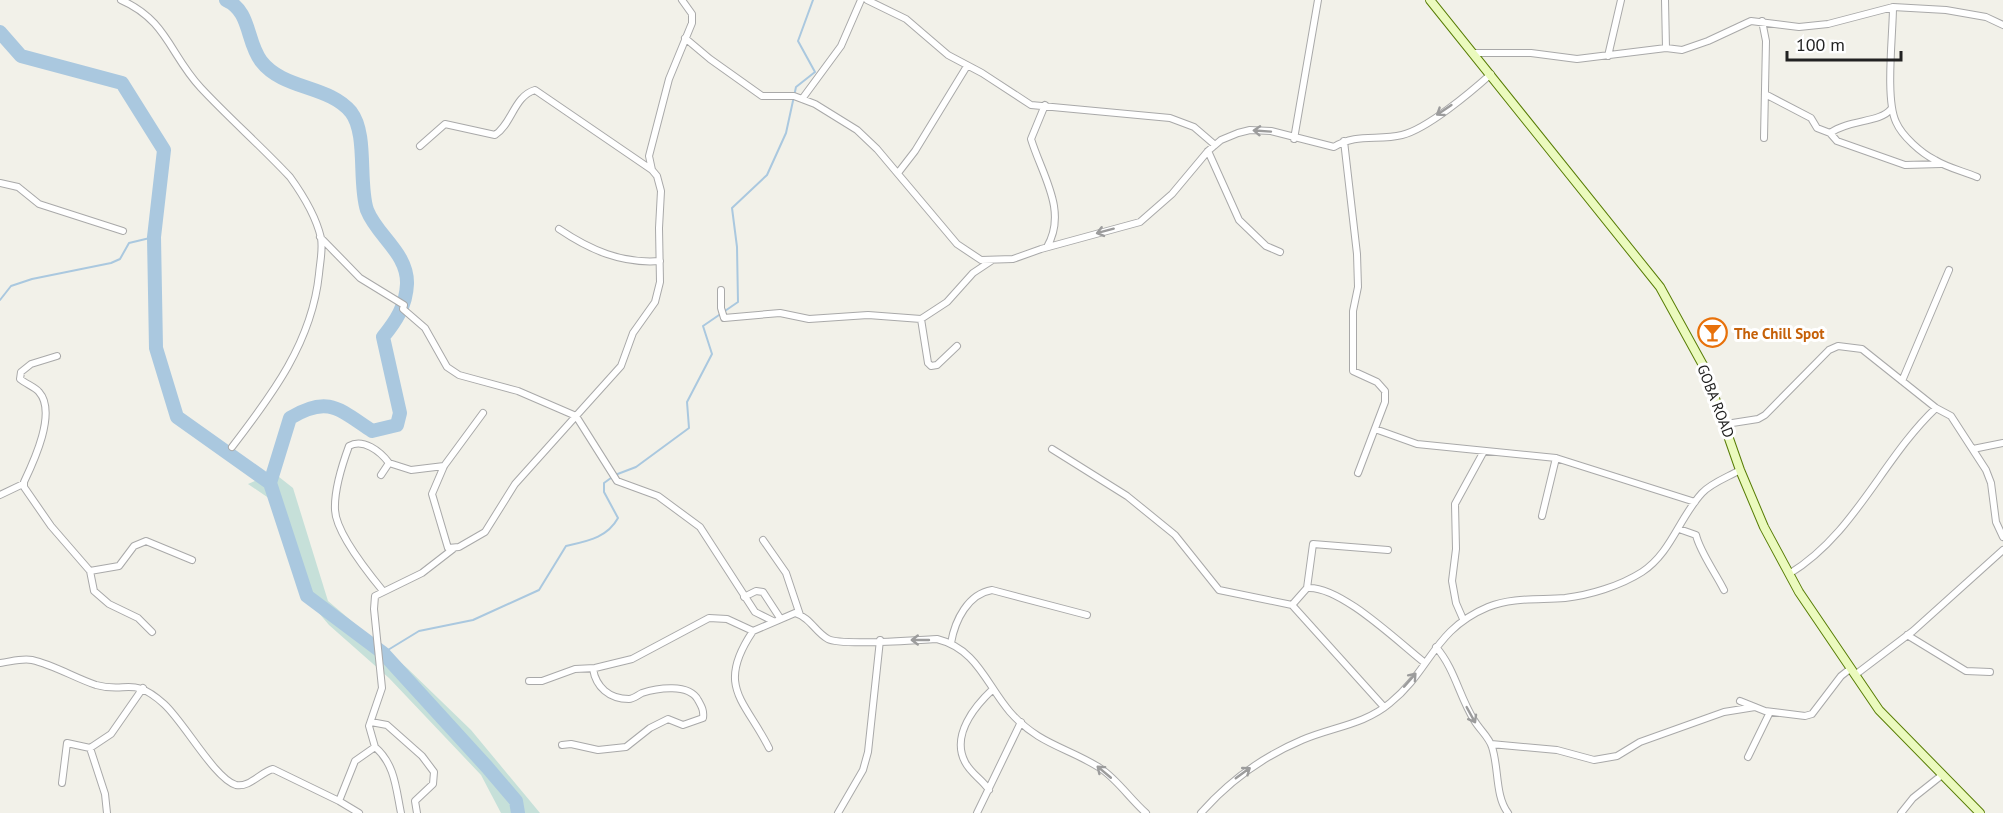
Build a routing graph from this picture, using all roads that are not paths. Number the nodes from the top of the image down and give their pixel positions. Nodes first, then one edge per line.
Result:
1 (121, 0) edge
2 (682, 0) edge
3 (861, 0) edge
4 (867, 0) edge
5 (1318, 0) edge
6 (1430, 0) edge
7 (1621, 0) edge
8 (1665, 0) edge
9 (1924, 4) edge
10 (1893, 7) junction
11 (1762, 21) junction
12 (2003, 25) edge
13 (686, 38) junction
14 (1666, 48) junction
15 (1474, 53) junction
16 (1608, 56) junction
17 (967, 66) junction
18 (1491, 74) junction
19 (1765, 94) junction
20 (802, 99) junction
21 (1045, 105) junction
22 (1891, 109) junction
23 (1830, 133) junction
24 (1764, 138) dead end
25 (1294, 139) junction
26 (1344, 141) junction
27 (1215, 145) junction
28 (420, 146) dead end
29 (1208, 151) junction
30 (1942, 164) junction
31 (652, 170) junction
32 (898, 173) junction
33 (1977, 177) dead end
34 (0, 183) edge
35 (559, 229) dead end
36 (123, 231) dead end
37 (320, 237) junction
38 (1047, 247) junction
39 (1280, 252) dead end
40 (660, 261) junction
41 (992, 261) junction
42 (1949, 270) dead end
43 (721, 290) dead end
44 (921, 319) junction
45 (957, 346) dead end
46 (57, 356) dead end
47 (1902, 381) junction
48 (1936, 408) junction
49 (483, 413) dead end
50 (576, 416) junction
51 (1726, 424) junction
52 (1375, 429) junction
53 (2003, 443) edge
54 (232, 447) dead end
55 (1052, 449) dead end
56 (1973, 449) junction
57 (1484, 452) junction
58 (1556, 458) junction
59 (389, 463) junction
60 (444, 466) junction
61 (1740, 470) junction
62 (1358, 473) dead end
63 (381, 475) dead end
64 (23, 484) junction
65 (0, 495) edge
66 (1695, 502) junction
67 (1542, 516) dead end
68 (1679, 529) junction
69 (2003, 537) edge
70 (763, 540) dead end
71 (453, 549) junction
72 (1388, 550) dead end
73 (2003, 550) edge
74 (192, 560) dead end
75 (90, 571) junction
76 (1789, 574) junction
77 (1307, 588) junction
78 (1724, 590) dead end
79 (383, 591) junction
80 (744, 597) junction
81 (1292, 605) junction
82 (800, 615) junction
83 (1087, 615) dead end
84 (1463, 619) junction
85 (777, 620) junction
86 (753, 631) junction
87 (152, 632) dead end
88 (1907, 635) junction
89 (880, 640) junction
90 (951, 643) junction
91 (1436, 647) junction
92 (0, 663) edge
93 (1425, 663) junction
94 (593, 669) junction
95 (1852, 672) junction
96 (1990, 672) dead end
97 (529, 681) dead end
98 (143, 688) junction
99 (993, 689) junction
100 (1740, 701) dead end
101 (1384, 707) junction
102 (1755, 707) junction
103 (1770, 712) junction
104 (371, 722) junction
105 (1021, 722) junction
106 (1491, 744) junction
107 (562, 745) dead end
108 (375, 747) junction
109 (90, 748) junction
110 (769, 748) dead end
111 (1748, 757) dead end
112 (1942, 775) junction
113 (62, 783) dead end
114 (989, 790) junction
115 (339, 801) junction
116 (107, 813) edge
117 (359, 813) edge
118 (401, 813) edge
119 (417, 813) edge
120 (838, 813) edge
121 (977, 813) edge
122 (1146, 813) edge
123 (1201, 813) edge
124 (1508, 813) edge
125 (1901, 813) edge
126 (1980, 813) edge

1 - 37 street
2 - 13 street
3 - 20 street
4 - 17 street
5 - 25 street
6 - 15 main road, GOBA ROAD
7 - 16 street
8 - 14 street
9 - 10 street
9 - 12 street
10 - 11 street
10 - 22 street
11 - 14 street
11 - 19 street
13 - 20 street
13 - 31 street
14 - 16 street
15 - 16 street
15 - 18 main road, GOBA ROAD
17 - 21 street
17 - 32 street
18 -> 26 street
18 - 51 main road, GOBA ROAD
19 - 23 street
19 - 24 street
20 - 32 street
21 - 27 street
21 - 38 street
22 - 23 street
22 - 30 street
23 - 30 street
25 - 26 street
25 -> 27 street
26 - 52 street
27 - 29 street
28 - 31 street
29 -> 38 street
29 - 39 street
30 - 33 street
31 - 40 street
32 - 41 street
34 - 36 street
35 - 40 street
37 - 50 street
37 - 54 street
38 - 41 street
40 - 50 street
41 - 44 street
42 - 47 street
43 - 44 street
44 - 45 street
46 - 64 street
47 - 48 street
47 - 51 street
48 - 56 street
48 - 76 street
49 - 60 street
50 - 71 street
50 - 80 street
51 - 61 main road, GOBA ROAD
52 - 57 street
52 - 62 street
53 - 56 street
55 - 81 street
56 - 69 street
57 - 58 street
57 - 84 street
58 - 66 street
58 - 67 street
59 - 60 street
59 - 63 street
59 - 79 street
60 - 71 street
61 - 66 street
61 - 76 main road, GOBA ROAD
64 - 65 street
64 - 75 street
66 - 68 street
68 - 78 street
68 - 84 street
70 - 82 street
71 - 79 street
72 - 77 street
73 - 88 street
74 - 75 street
75 - 87 street
76 - 95 main road, GOBA ROAD
77 - 81 street
77 - 93 street
79 - 104 street
80 - 85 street
80 - 85 street
81 - 101 street
82 - 85 street
82 - 89 street
83 - 90 street
84 - 91 street
85 - 86 street
86 - 94 street
86 - 110 street
88 - 95 street
88 - 96 street
90 -> 89 street
89 - 120 street
90 - 99 street
91 - 93 street
91 -> 106 street
92 - 98 street
101 -> 93 street
94 - 97 street
94 - 107 street
95 - 103 street
95 - 112 main road, GOBA ROAD
98 - 109 street
98 - 115 street
99 - 105 street
99 - 114 street
100 - 102 street
123 -> 101 street
102 - 103 street
102 - 106 street
103 - 111 street
104 - 108 street
104 - 119 street
105 - 114 street
122 -> 105 street
106 - 124 street
108 - 115 street
108 - 118 street
109 - 113 street
109 - 116 street
112 - 125 street
112 - 126 main road, GOBA ROAD
114 - 121 street
115 - 117 street

